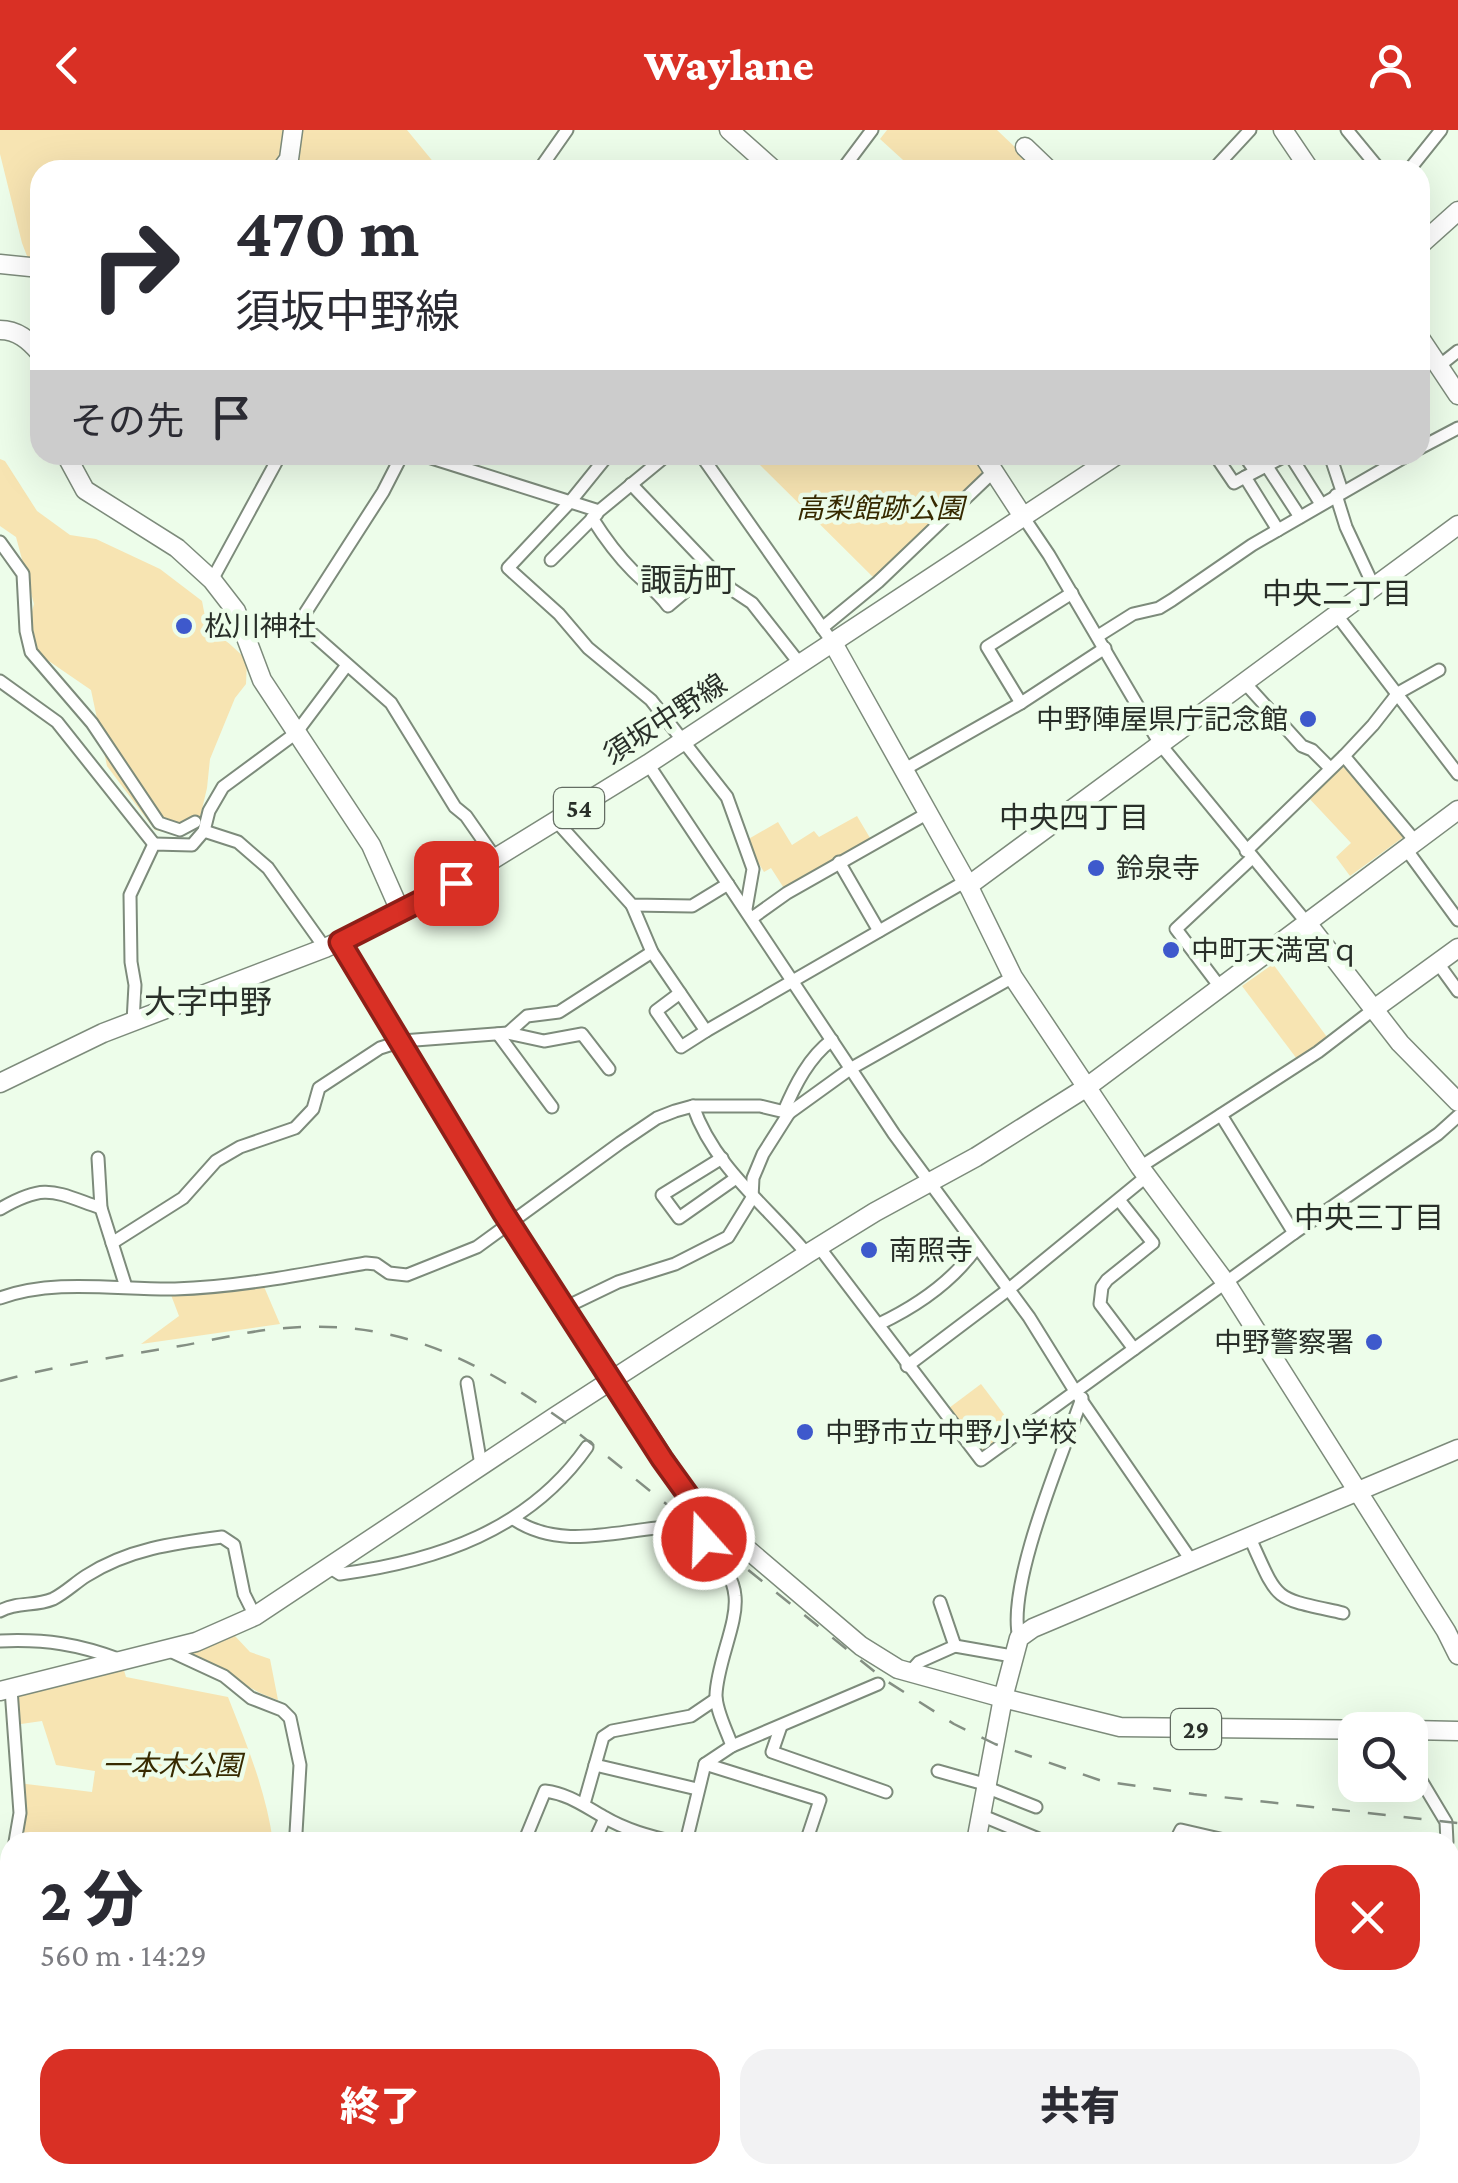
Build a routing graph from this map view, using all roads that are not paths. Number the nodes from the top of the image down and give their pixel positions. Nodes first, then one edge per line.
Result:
1 (293, 130) edge
2 (567, 130) edge
3 (729, 130) edge
4 (872, 130) edge
5 (1250, 130) edge
6 (1283, 130) edge
7 (1347, 130) edge
8 (1440, 130) edge
9 (1025, 147) dead end
10 (288, 160) edge
11 (546, 160) edge
12 (763, 160) edge
13 (850, 160) edge
14 (1039, 160) edge
15 (1222, 160) edge
16 (1303, 160) edge
17 (1372, 160) edge
18 (1417, 160) edge
19 (1458, 210) edge
20 (1430, 236) edge
21 (0, 264) edge
22 (30, 267) edge
23 (0, 330) edge
24 (30, 340) edge
25 (1458, 351) edge
26 (1430, 361) edge
27 (1458, 395) edge
28 (1458, 428) edge
29 (1430, 443) edge
30 (71, 465) edge
31 (275, 465) edge
32 (397, 465) edge
33 (453, 465) edge
34 (600, 465) edge
35 (653, 465) edge
36 (708, 465) edge
37 (986, 465) edge
38 (992, 465) edge
39 (1102, 465) edge
40 (1221, 465) edge
41 (1267, 465) edge
42 (1271, 465) edge
43 (1272, 465) edge
44 (1273, 465) edge
45 (1332, 465) edge
46 (1390, 465) edge
47 (631, 484) junction
48 (1339, 493) junction
49 (570, 502) junction
50 (1321, 504) junction
51 (595, 515) junction
52 (1300, 516) junction
53 (1024, 518) junction
54 (1458, 526) edge
55 (1278, 530) junction
56 (0, 542) edge
57 (550, 560) dead end
58 (712, 569) junction
59 (212, 580) junction
60 (1374, 586) junction
61 (1072, 592) junction
62 (1336, 614) junction
63 (827, 636) junction
64 (1098, 636) junction
65 (1105, 648) junction
66 (800, 664) junction
67 (348, 665) junction
68 (1439, 670) dead end
69 (0, 680) edge
70 (1244, 682) junction
71 (1398, 693) junction
72 (1021, 703) junction
73 (296, 733) junction
74 (683, 738) junction
75 (1160, 744) junction
76 (1344, 756) junction
77 (648, 764) junction
78 (1330, 768) junction
79 (905, 769) junction
80 (1458, 774) edge
81 (1458, 810) edge
82 (928, 813) junction
83 (557, 822) junction
84 (200, 827) junction
85 (154, 844) junction
86 (1411, 845) junction
87 (1249, 854) junction
88 (496, 860) junction
89 (839, 862) junction
90 (728, 884) junction
91 (967, 884) junction
92 (632, 905) junction
93 (402, 913) junction
94 (749, 914) junction
95 (1458, 920) edge
96 (1306, 922) junction
97 (879, 931) junction
98 (332, 945) junction
99 (1458, 948) edge
100 (652, 952) junction
101 (1437, 962) junction
102 (1013, 977) junction
103 (792, 980) junction
104 (1220, 987) junction
105 (1458, 990) edge
106 (680, 993) junction
107 (1374, 1009) junction
108 (133, 1022) junction
109 (706, 1031) junction
110 (503, 1034) junction
111 (832, 1040) junction
112 (402, 1041) junction
113 (609, 1069) dead end
114 (850, 1070) junction
115 (0, 1083) edge
116 (1087, 1087) junction
117 (1458, 1102) edge
118 (693, 1106) junction
119 (552, 1107) dead end
120 (787, 1112) junction
121 (1221, 1115) junction
122 (1458, 1116) edge
123 (98, 1158) dead end
124 (722, 1158) junction
125 (1143, 1172) junction
126 (736, 1178) junction
127 (930, 1184) junction
128 (752, 1198) junction
129 (1119, 1200) junction
130 (101, 1208) junction
131 (0, 1209) edge
132 (510, 1222) junction
133 (1294, 1234) junction
134 (112, 1243) junction
135 (977, 1246) junction
136 (813, 1251) junction
137 (1226, 1283) junction
138 (126, 1287) junction
139 (1008, 1289) junction
140 (0, 1298) edge
141 (564, 1308) junction
142 (879, 1324) junction
143 (1134, 1349) junction
144 (908, 1365) junction
145 (613, 1382) junction
146 (467, 1384) dead end
147 (1078, 1395) junction
148 (587, 1448) dead end
149 (1458, 1450) edge
150 (481, 1465) junction
151 (1356, 1490) junction
152 (698, 1509) junction
153 (515, 1520) junction
154 (1249, 1536) junction
155 (701, 1547) junction
156 (1191, 1560) junction
157 (328, 1567) junction
158 (940, 1602) dead end
159 (0, 1611) edge
160 (1343, 1613) dead end
161 (255, 1616) junction
162 (1019, 1638) junction
163 (0, 1641) edge
164 (955, 1646) junction
165 (167, 1650) junction
166 (1458, 1655) edge
167 (1012, 1656) junction
168 (121, 1660) junction
169 (910, 1672) junction
170 (878, 1684) dead end
171 (6, 1690) edge
172 (1003, 1698) junction
173 (716, 1699) junction
174 (781, 1726) junction
175 (1338, 1729) edge
176 (1428, 1730) edge
177 (1458, 1731) edge
178 (732, 1746) junction
179 (705, 1764) junction
180 (595, 1765) junction
181 (938, 1771) dead end
182 (988, 1787) junction
183 (697, 1789) junction
184 (886, 1792) dead end
185 (1428, 1792) edge
186 (584, 1804) junction
187 (1036, 1807) dead end
188 (983, 1816) junction
189 (605, 1818) junction
190 (17, 1832) edge
191 (296, 1832) edge
192 (528, 1832) edge
193 (599, 1832) edge
194 (636, 1832) edge
195 (688, 1832) edge
196 (809, 1832) edge
197 (979, 1832) edge
198 (1022, 1832) edge
199 (1446, 1832) edge

1 - 10 street
2 - 11 street
3 - 12 street
4 - 13 street
5 - 15 street
6 - 16 street
7 - 17 street
8 - 18 street
9 - 14 street
19 - 20 street
21 - 22 street
23 - 24 street
25 - 26 street
26 - 27 street
28 - 29 street
30 - 59 street
31 - 59 street
32 - 67 street
33 - 49 street
34 - 49 street
35 - 47 street
36 - 63 street
37 - 63 street
38 - 53 street
39 - 53 street, 須坂中野線 / 54
40 - 41 street
42 - 55 street
43 - 52 street
44 - 50 street
45 - 48 street
46 - 48 street
47 - 51 street
47 - 58 street
48 - 50 street
48 - 60 street
49 - 51 street
49 - 74 street
50 - 52 street
51 - 57 street
51 - 58 street
52 - 55 street
53 - 61 street
53 - 63 street, 須坂中野線 / 54
54 - 60 street
55 - 64 street
56 - 84 street
58 - 66 street
59 - 73 street
60 - 62 street
61 - 64 street
61 - 72 street
62 - 70 street
62 - 71 street
63 - 66 street, 須坂中野線 / 54
63 - 79 street
64 - 65 street
65 - 72 street
65 - 75 street
66 - 74 street, 須坂中野線 / 54
67 - 73 street
67 - 88 street
68 - 71 street
69 - 85 street
70 - 75 street
70 - 78 street
71 - 76 street
71 - 80 street
72 - 79 street
73 - 84 street
73 - 93 street
74 - 77 street, 須坂中野線 / 54
74 - 94 street
75 - 87 street
75 - 91 street
76 - 78 street
76 - 86 street
77 - 83 street, 須坂中野線 / 54
77 - 90 street
78 - 87 street
79 - 82 street
81 - 86 street
82 - 89 street
82 - 91 street
83 - 88 street, 須坂中野線 / 54
83 - 92 street
84 - 85 street
84 - 98 street
85 - 108 street
86 - 95 street
86 - 96 street
87 - 96 street
87 - 104 street
88 - 93 street, 須坂中野線 / 54
89 - 94 street
89 - 97 street
90 - 92 street
90 - 94 street
91 - 97 street
91 - 102 street
92 - 100 street
93 - 98 street, 須坂中野線 / 54
94 - 103 street
96 - 104 street
96 - 107 street
97 - 103 street
98 - 108 street, 須坂中野線 / 54
98 - 112 street
99 - 101 street
100 - 106 street
100 - 110 street
101 - 105 street
101 - 107 street
102 - 114 street
102 - 116 street
103 - 109 street
103 - 111 street
104 - 116 street
106 - 109 street
106 - 109 street
107 - 117 street
107 - 121 street
108 - 115 street, 須坂中野線 / 54
110 - 112 street
110 - 113 street
110 - 119 street
111 - 114 street
111 - 120 street
112 - 132 street
112 - 134 street
114 - 120 street
114 - 127 street
116 - 125 street
116 - 127 street
118 - 120 street
118 - 124 street
118 - 132 street
120 - 128 street
121 - 125 street
121 - 133 street
122 - 133 street
123 - 130 street
124 - 126 street
124 - 126 street
125 - 129 street
125 - 137 street
126 - 128 street
127 - 135 street
127 - 136 street
128 - 136 street
128 - 141 street
129 - 139 street
129 - 143 street
130 - 131 street
130 - 134 street
132 - 138 street
132 - 141 street
133 - 137 street
134 - 138 street
135 - 139 street
135 - 142 street
136 - 142 street
136 - 145 street
137 - 143 street
137 - 151 street
138 - 140 street
139 - 144 street
139 - 147 street
141 - 145 street
142 - 144 street
143 - 147 street
144 - 147 street
145 - 150 street
145 - 152 street
146 - 150 street
147 - 156 street
147 - 162 street
148 - 153 street
149 - 151 street
150 - 157 street
151 - 154 street
151 - 166 street
152 - 155 street
152 - 169 street
153 - 155 street
153 - 157 street
154 - 156 street
154 - 160 street
155 - 173 street
156 - 162 street
157 - 161 street
158 - 164 street
159 - 161 street
161 - 165 street
162 - 167 street
163 - 168 street
164 - 167 street
164 - 169 street
165 - 168 street
165 - 191 street
167 - 172 street
168 - 171 street
169 - 172 street
170 - 174 street
171 - 190 street
172 - 175 street, 29
172 - 182 street
173 - 178 street
173 - 180 street
174 - 178 street
174 - 184 street
176 - 177 street
178 - 179 street
179 - 183 street
179 - 196 street
180 - 183 street
180 - 186 street
181 - 182 street
182 - 187 street
182 - 188 street
183 - 195 street
185 - 199 street
186 - 189 street
186 - 192 street
188 - 197 street
188 - 198 street
189 - 193 street
189 - 194 street

